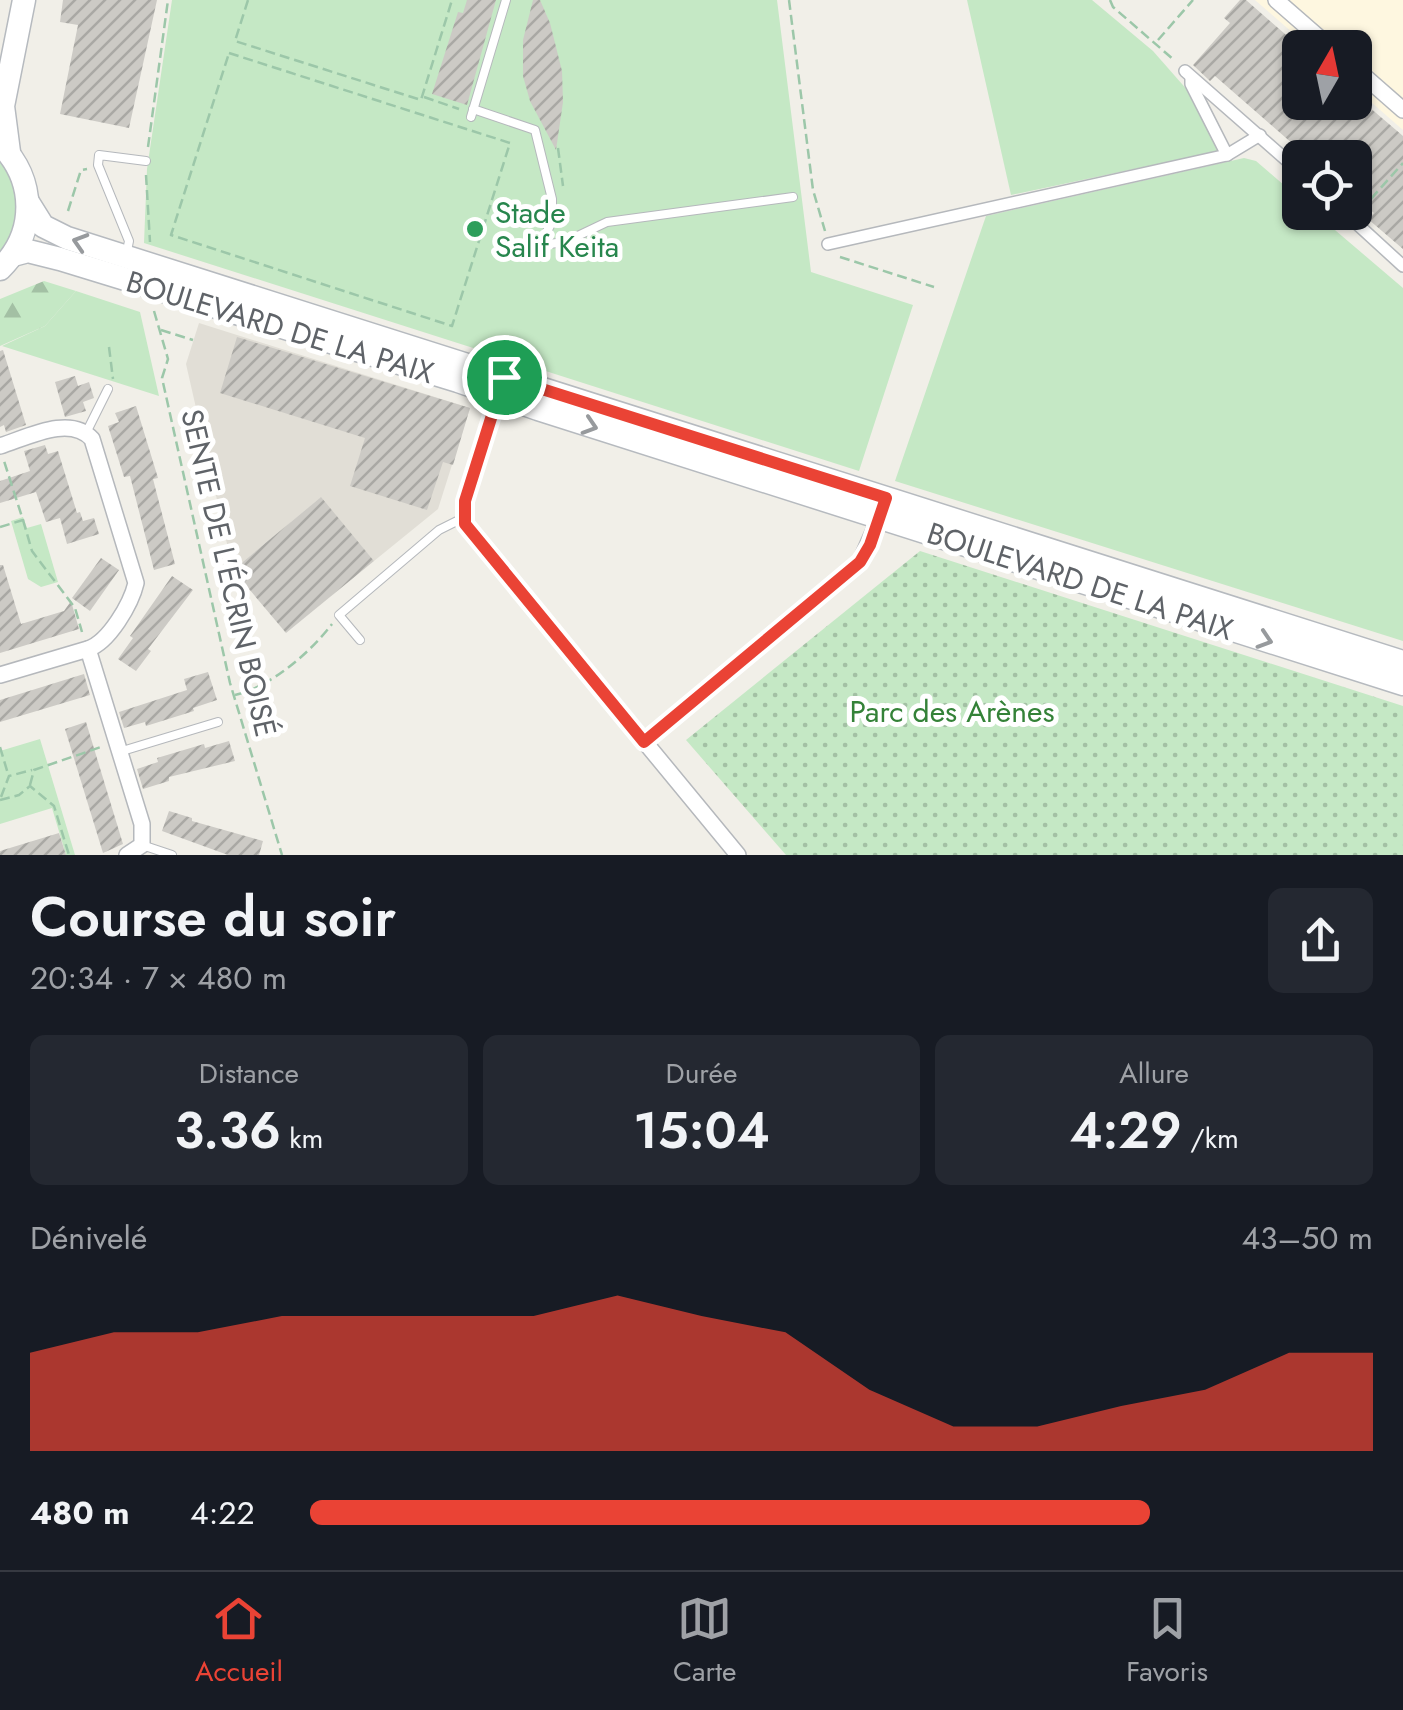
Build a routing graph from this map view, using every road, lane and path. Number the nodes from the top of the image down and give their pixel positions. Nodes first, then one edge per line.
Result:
1 (24, 0) edge
2 (168, 0) edge
3 (248, 0) edge
4 (452, 0) edge
5 (506, 0) edge
6 (789, 0) edge
7 (1110, 0) edge
8 (1193, 0) edge
9 (1276, 0) edge
10 (1310, 30) edge
11 (1156, 42) junction
12 (1188, 74) junction
13 (1372, 83) edge
14 (422, 98) junction
15 (1403, 110) edge
16 (411, 111) junction
17 (472, 113) junction
18 (1260, 136) junction
19 (4, 148) edge
20 (1227, 156) junction
21 (1282, 156) edge
22 (146, 161) junction
23 (1403, 163) edge
24 (98, 165) junction
25 (813, 190) dead end
26 (1372, 193) edge
27 (792, 197) dead end
28 (28, 202) junction
29 (68, 211) dead end
30 (1363, 230) edge
31 (828, 244) dead end
32 (151, 251) dead end
33 (126, 256) junction
34 (6, 262) edge
35 (1403, 266) edge
36 (150, 300) dead end
37 (159, 329) junction
38 (193, 340) dead end
39 (109, 347) dead end
40 (500, 387) junction
41 (108, 389) joint
42 (86, 433) junction
43 (0, 448) edge
44 (883, 508) junction
45 (463, 518) junction
46 (22, 520) junction
47 (0, 527) edge
48 (339, 615) junction
49 (360, 640) dead end
50 (88, 649) junction
51 (1403, 662) edge
52 (0, 676) edge
53 (1403, 684) edge
54 (234, 695) junction
55 (218, 722) dead end
56 (644, 742) junction
57 (0, 746) edge
58 (118, 746) junction
59 (34, 770) junction
60 (0, 771) edge
61 (9, 776) junction
62 (30, 786) junction
63 (0, 800) edge
64 (142, 845) junction
65 (69, 855) edge
66 (127, 855) edge
67 (172, 855) edge
68 (282, 855) edge
69 (738, 855) edge

1 - 19 main road
2 - 22 path
3 - 14 path
4 - 14 path
5 - 17 lane
6 - 25 path
7 - 11 path
8 - 11 path
9 - 10 street
11 - 12 path
12 - 18 street
12 - 20 street
13 - 15 street
14 - 16 path
14 - 17 path
16 - 16 path
17 - 27 lane
18 - 20 street
18 - 21 street
19 - 28 main road
20 - 31 street
22 - 24 lane
22 - 32 path
23 - 26 path
24 - 29 path
24 - 33 lane
33 -> 28 main road, BOULEVARD DE LA PAIX
28 - 34 main road
30 - 35 street
33 - 40 main road, BOULEVARD DE LA PAIX
34 - 40 main road, BOULEVARD DE LA PAIX
36 - 37 path, SENTE DE L'ÉCRIN BOISÉ
37 - 38 path
37 - 54 path, SENTE DE L'ÉCRIN BOISÉ
39 - 41 path
40 - 44 main road, BOULEVARD DE LA PAIX
40 - 45 street
41 - 42 lane
42 - 43 street
42 - 50 street
43 - 46 path
44 - 51 main road, BOULEVARD DE LA PAIX
44 -> 53 main road, BOULEVARD DE LA PAIX
44 - 56 street
45 - 48 lane
45 - 56 street
46 - 47 path
46 - 50 path
48 - 49 lane
48 - 54 path
50 - 52 street
50 - 58 street
54 - 68 path, SENTE DE L'ÉCRIN BOISÉ
55 - 58 lane
56 - 69 street
57 - 61 path
58 - 59 path
58 - 64 street
59 - 61 path
59 - 62 path
60 - 61 path
61 - 63 path
62 - 63 path
62 - 65 path
64 - 66 street
64 - 67 lane

